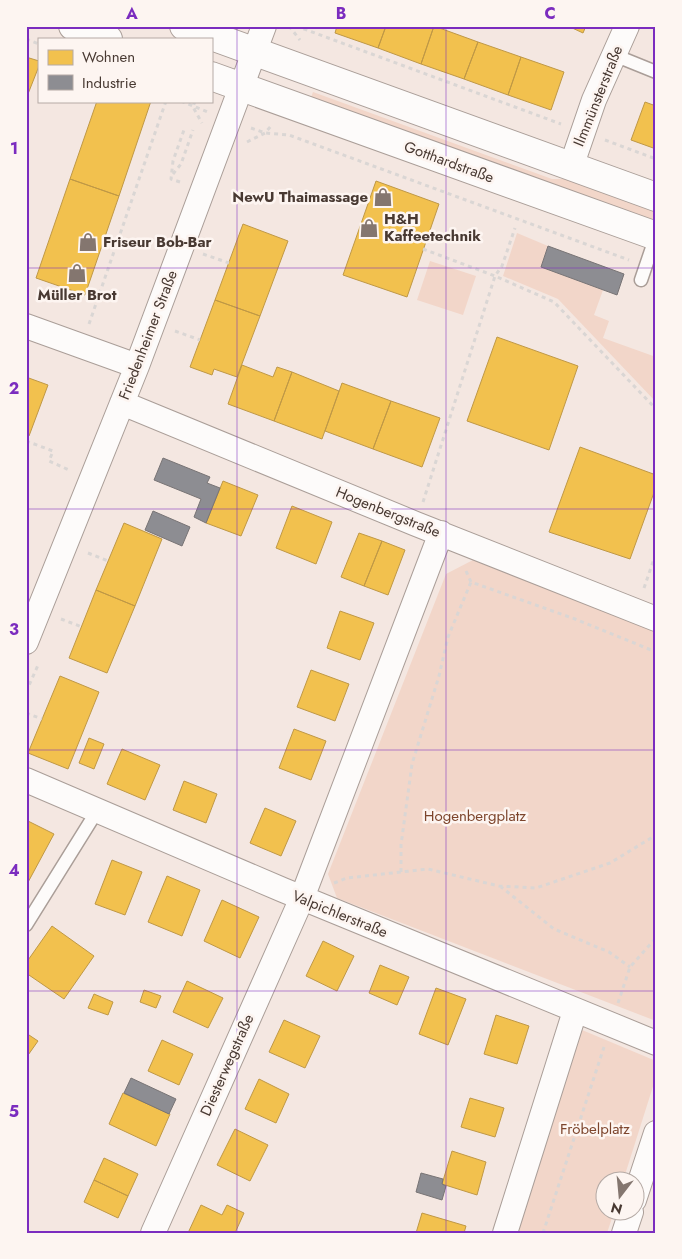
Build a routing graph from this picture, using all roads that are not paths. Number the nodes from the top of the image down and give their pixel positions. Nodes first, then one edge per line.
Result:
1 (73, 26) edge
2 (184, 26) edge
3 (264, 26) edge
4 (627, 26) edge
5 (105, 38) edge
6 (254, 52) junction
7 (614, 55) junction
8 (656, 72) edge
9 (212, 76) edge
10 (242, 87) junction
11 (571, 167) junction
12 (656, 197) edge
13 (656, 236) edge
14 (641, 280) dead end
15 (26, 326) edge
16 (137, 366) junction
17 (122, 404) junction
18 (441, 533) junction
19 (646, 615) edge
20 (26, 642) edge
21 (26, 780) edge
22 (97, 811) junction
23 (302, 898) junction
24 (26, 925) edge
25 (575, 1011) junction
26 (656, 1043) edge
27 (656, 1133) edge
28 (643, 1172) edge
29 (153, 1233) edge
30 (505, 1233) edge

1 - 5 main road
2 - 6 main road
3 - 6 street, Friedenheimer Straße
4 - 7 street, Ilmmünsterstraße
6 - 10 street, Friedenheimer Straße
6 - 11 main road
7 - 8 lane
7 - 11 street, Ilmmünsterstraße
9 - 10 main road, Gotthardstraße
10 - 13 main road, Gotthardstraße
10 - 16 street, Friedenheimer Straße
11 - 12 main road
13 - 14 lane
15 - 16 street
16 - 17 street, Friedenheimer Straße
17 - 18 street, Hogenbergstraße
17 - 20 street, Friedenheimer Straße
18 - 19 street, Hogenbergstraße
18 - 23 street
21 - 22 street, Valpichlerstraße
22 - 23 street, Valpichlerstraße
22 - 24 lane
23 - 25 street, Valpichlerstraße
23 - 29 street, Diesterwegstraße
25 - 26 street, Valpichlerstraße
25 - 30 street
27 - 28 street

